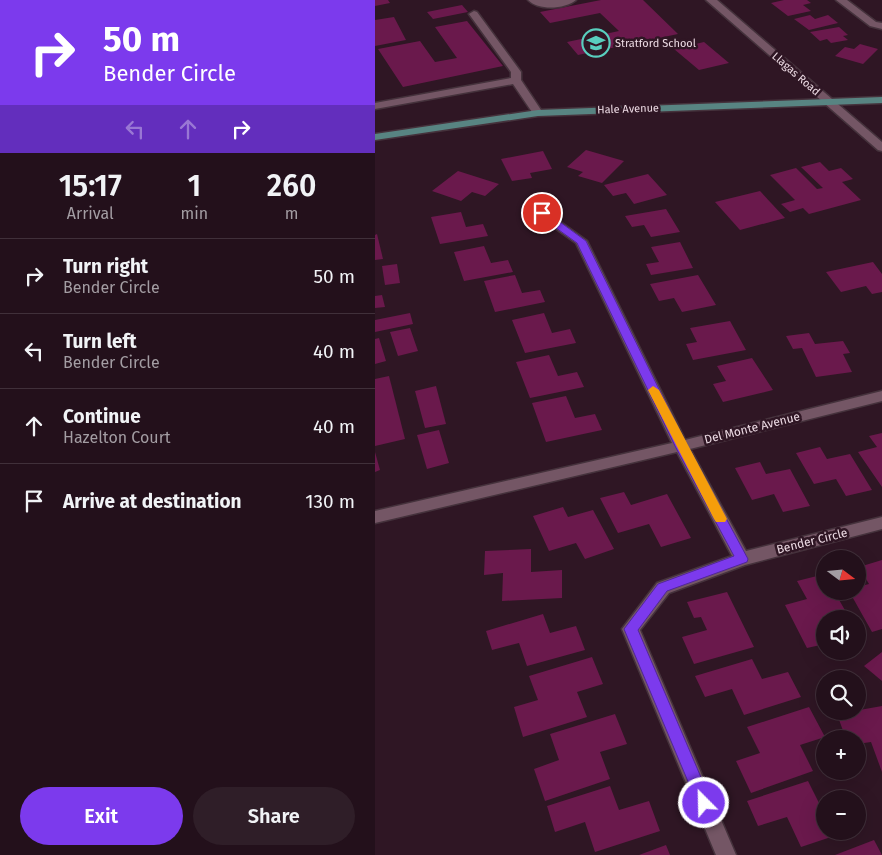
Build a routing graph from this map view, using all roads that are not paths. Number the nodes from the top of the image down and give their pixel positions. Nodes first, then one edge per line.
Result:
1 (533, 0) edge
2 (571, 0) edge
3 (711, 0) edge
4 (841, 0) edge
5 (474, 14) dead end
6 (882, 26) edge
7 (516, 80) junction
8 (882, 100) edge
9 (829, 103) junction
10 (375, 106) edge
11 (538, 113) junction
12 (375, 137) edge
13 (882, 148) edge
14 (542, 213) dead end
15 (882, 396) edge
16 (681, 446) junction
17 (375, 517) edge
18 (882, 523) edge
19 (742, 559) junction
20 (726, 855) edge

1 - 2 street
3 - 9 street, Llagas Road
4 - 6 street
5 - 7 street
7 - 10 street
7 - 11 street
8 - 9 main road, Hale Avenue
9 - 11 main road, Hale Avenue
9 - 13 street, Llagas Road
11 - 12 main road, Hale Avenue
14 - 16 street
15 - 16 street, Del Monte Avenue
16 - 17 street, Del Monte Avenue
16 - 19 street
18 - 19 street, Bender Circle
19 - 20 street, Bender Circle

